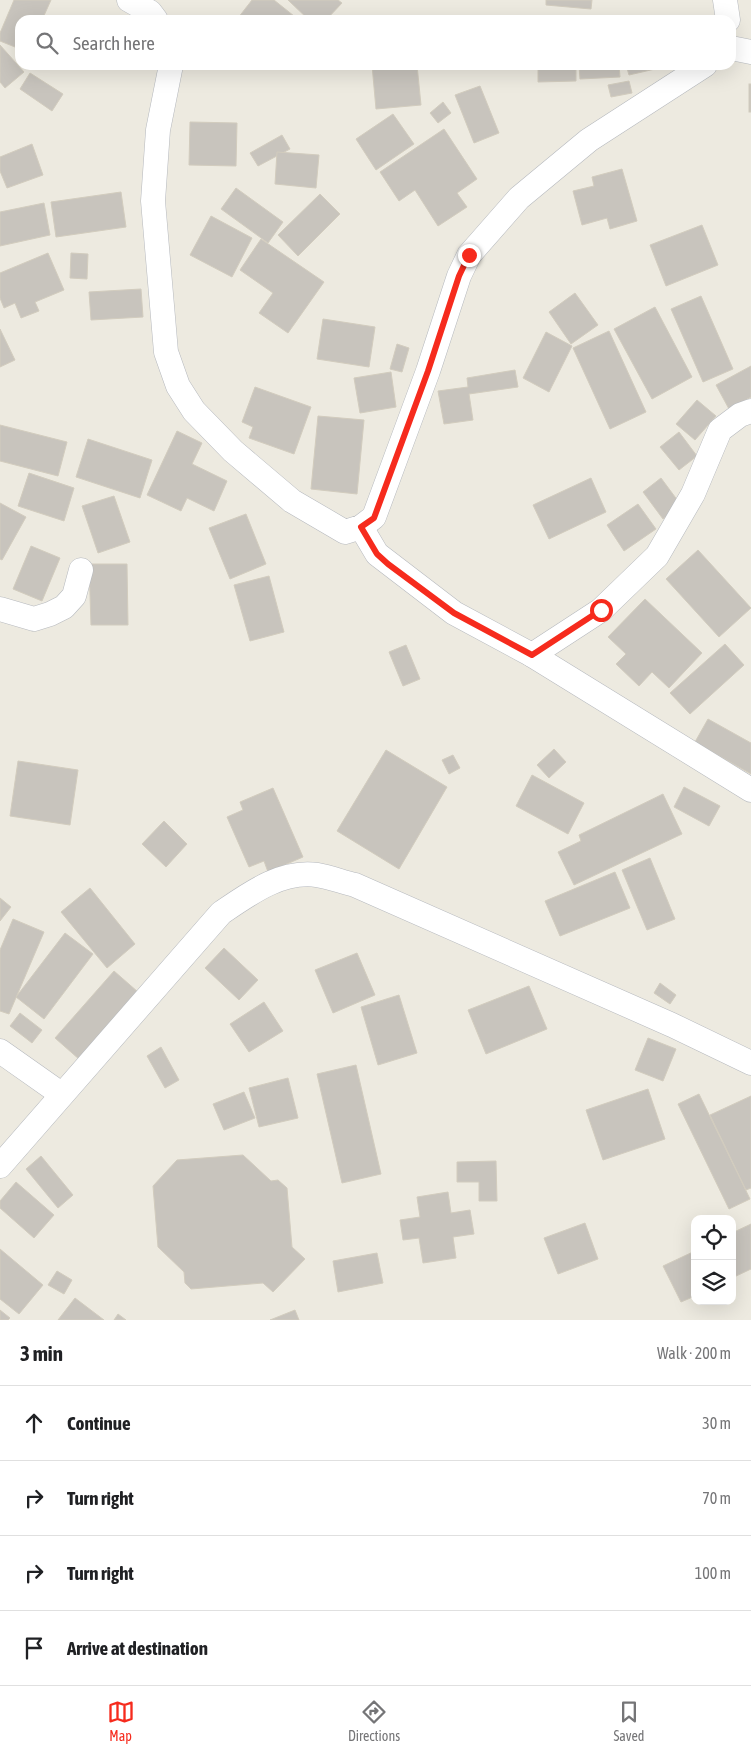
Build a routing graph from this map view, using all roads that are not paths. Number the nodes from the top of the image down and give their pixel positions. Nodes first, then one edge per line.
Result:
1 (129, 0) edge
2 (725, 0) edge
3 (157, 11) edge
4 (727, 15) edge
5 (736, 49) edge
6 (751, 52) edge
7 (170, 70) edge
8 (697, 70) edge
9 (751, 411) edge
10 (361, 527) junction
11 (80, 570) dead end
12 (0, 609) edge
13 (532, 655) junction
14 (751, 790) edge
15 (0, 1050) edge
16 (751, 1063) edge
17 (61, 1094) junction
18 (0, 1166) edge

1 - 3 street
2 - 4 street
5 - 6 street
7 - 10 street
8 - 10 street
9 - 13 street
10 - 13 street
11 - 12 street
13 - 14 street
15 - 17 street
16 - 17 street
17 - 18 street

